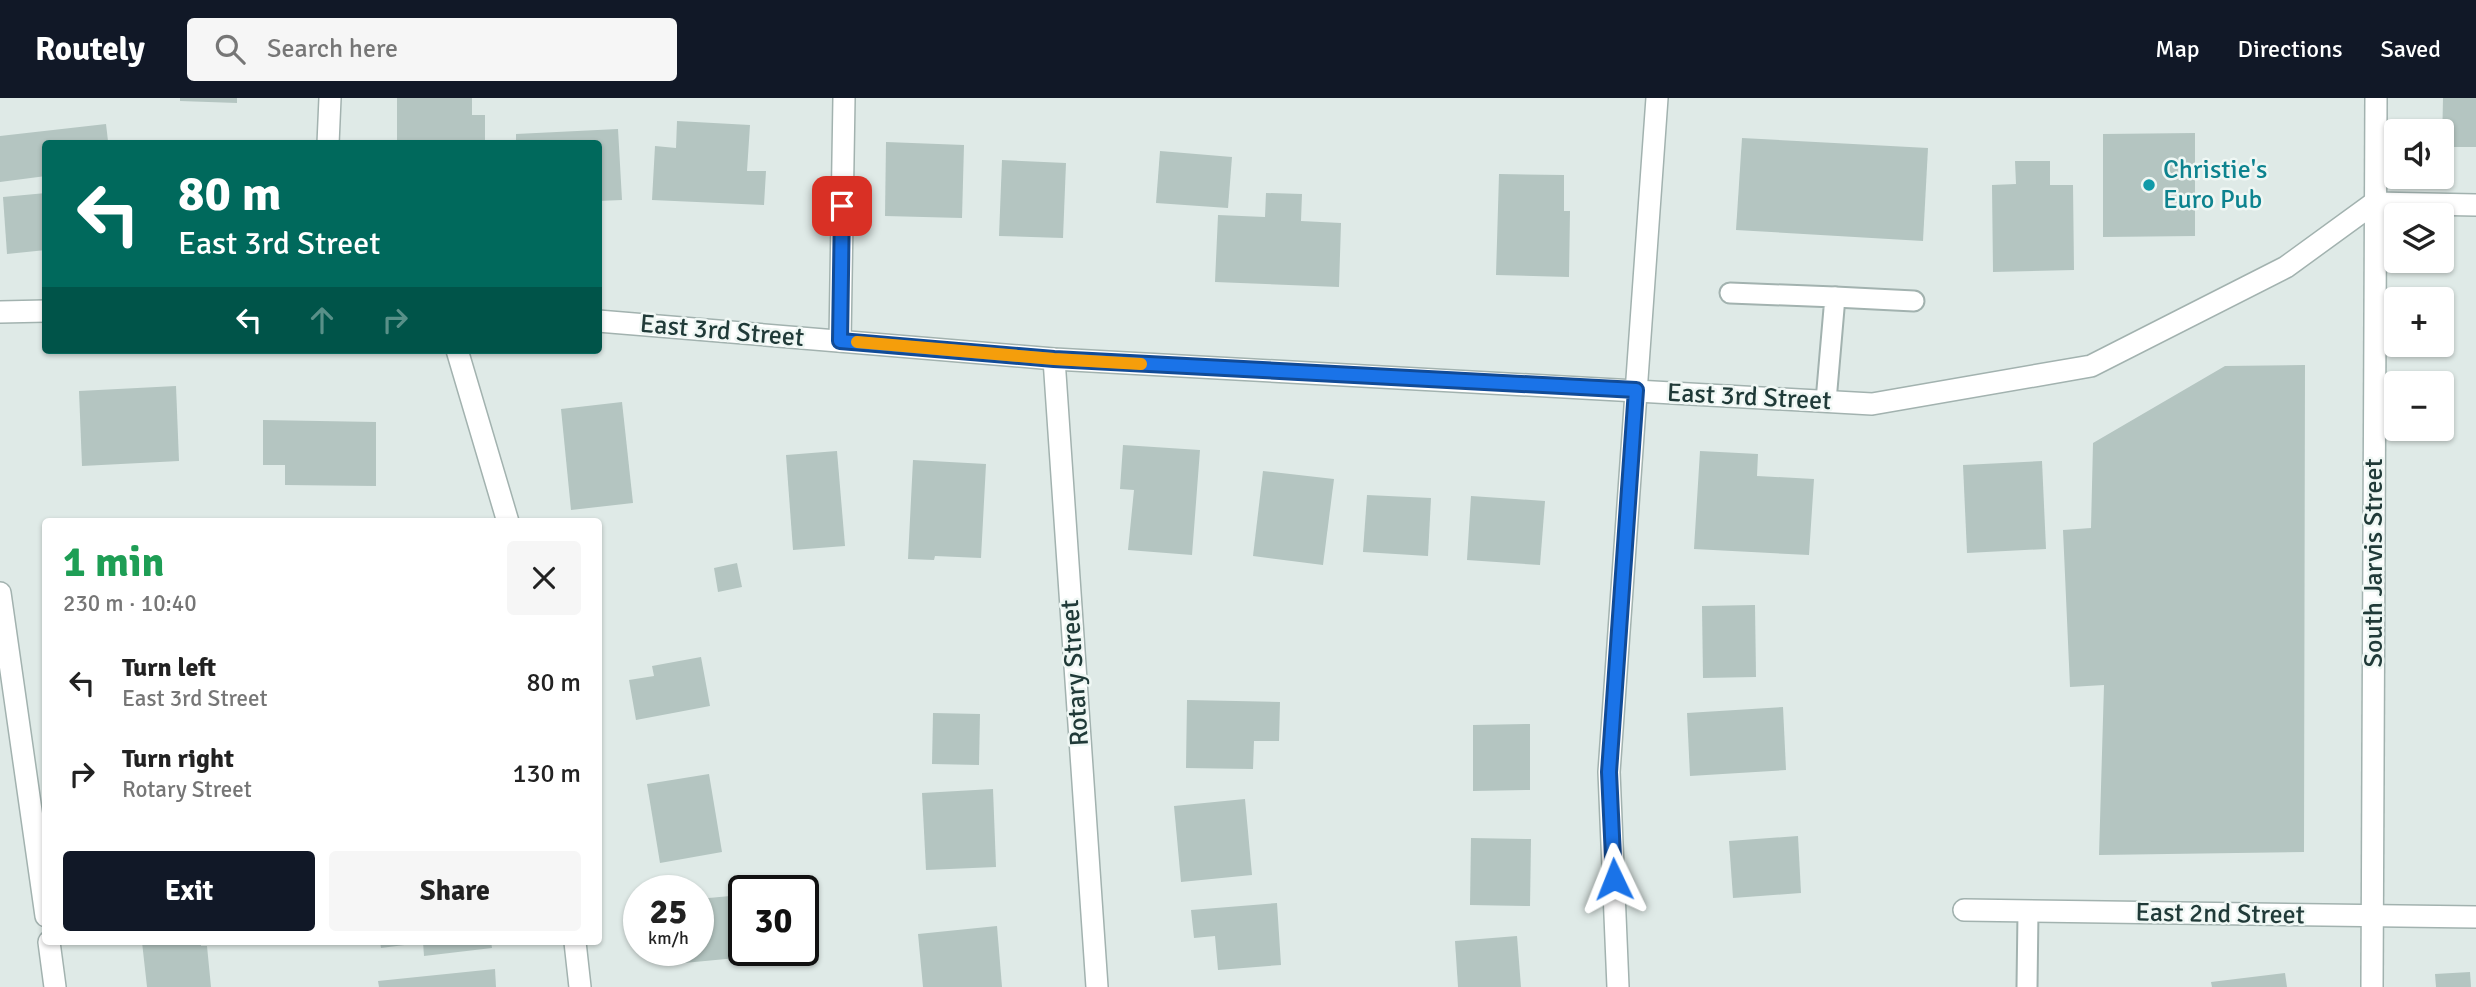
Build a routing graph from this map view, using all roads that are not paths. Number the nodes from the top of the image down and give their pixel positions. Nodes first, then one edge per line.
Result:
1 (330, 98) edge
2 (844, 98) edge
3 (1657, 98) edge
4 (2376, 98) edge
5 (328, 140) edge
6 (2374, 203) junction
7 (2476, 205) edge
8 (1730, 293) dead end
9 (1835, 297) junction
10 (1914, 301) dead end
11 (42, 311) edge
12 (0, 312) edge
13 (602, 321) edge
14 (840, 341) junction
15 (458, 354) edge
16 (1054, 359) junction
17 (1636, 390) junction
18 (1826, 401) junction
19 (507, 518) edge
20 (0, 593) edge
21 (42, 888) edge
22 (1964, 910) dead end
23 (2028, 912) junction
24 (2373, 916) junction
25 (2476, 917) edge
26 (49, 945) edge
27 (575, 945) edge
28 (55, 987) edge
29 (580, 987) edge
30 (1097, 987) edge
31 (1618, 987) edge
32 (2027, 987) edge
33 (2372, 987) edge

1 - 5 street
2 - 14 street
3 - 17 street
4 - 6 street, South Jarvis Street
6 - 7 street
6 - 18 street, East 3rd Street
6 - 24 street, South Jarvis Street
8 - 9 lane
9 - 10 lane
9 - 18 lane
11 - 12 street
13 - 14 street, East 3rd Street
14 - 16 street, East 3rd Street
15 - 19 street
16 - 17 street, East 3rd Street
16 - 30 street, Rotary Street
17 - 18 street, East 3rd Street
17 - 31 street
20 - 21 street
22 - 23 street, East 2nd Street
23 - 24 street, East 2nd Street
23 - 32 lane
24 - 25 street, East 2nd Street
24 - 33 street, South Jarvis Street
26 - 28 street
27 - 29 street

